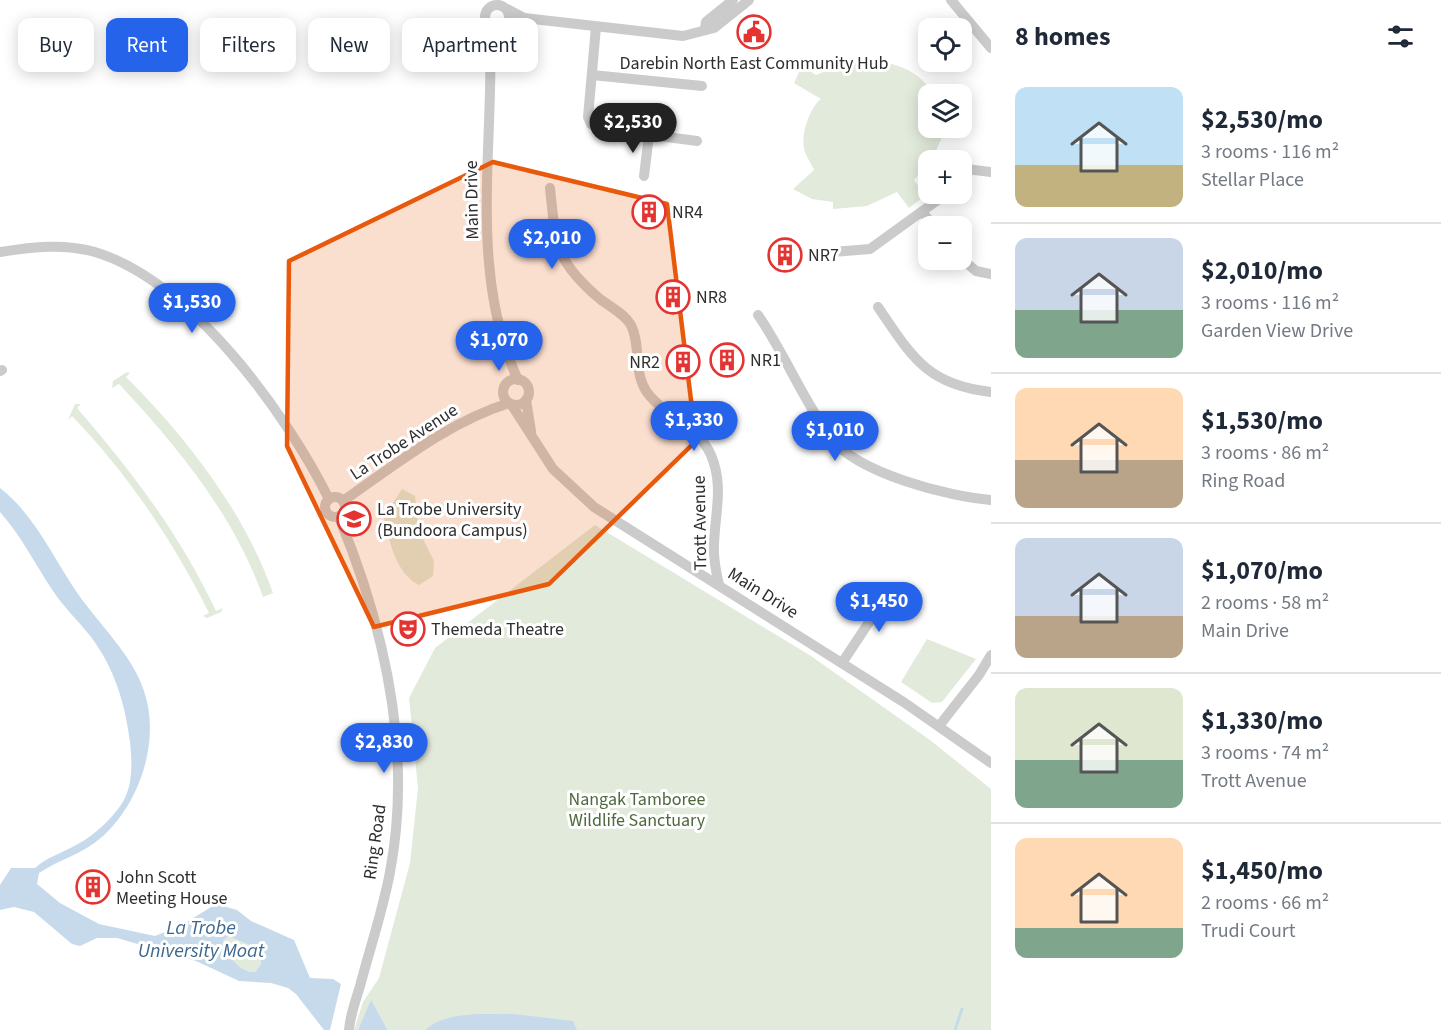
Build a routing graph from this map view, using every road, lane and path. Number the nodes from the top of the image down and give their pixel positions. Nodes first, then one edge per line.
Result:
1 (734, 0) edge
2 (749, 0) edge
3 (951, 0) edge
4 (490, 4) edge
5 (503, 5) edge
6 (486, 18) edge
7 (524, 18) edge
8 (538, 20) edge
9 (596, 27) junction
10 (705, 29) junction
11 (991, 48) edge
12 (490, 72) edge
13 (592, 75) junction
14 (702, 86) dead end
15 (649, 135) junction
16 (697, 141) dead end
17 (972, 170) edge
18 (991, 172) edge
19 (644, 176) dead end
20 (550, 188) dead end
21 (933, 204) edge
22 (922, 212) junction
23 (925, 216) edge
24 (0, 252) edge
25 (833, 252) dead end
26 (972, 268) edge
27 (991, 274) edge
28 (878, 307) dead end
29 (758, 315) dead end
30 (505, 352) junction
31 (518, 380) junction
32 (504, 388) junction
33 (991, 392) edge
34 (526, 400) junction
35 (510, 404) junction
36 (484, 411) junction
37 (532, 437) junction
38 (329, 499) junction
39 (991, 500) edge
40 (343, 501) junction
41 (339, 517) junction
42 (719, 585) junction
43 (891, 589) dead end
44 (991, 655) edge
45 (843, 663) junction
46 (939, 726) junction
47 (991, 763) edge
48 (349, 1030) edge

1 - 10 street
2 - 10 street
3 - 11 street
4 - 5 street
4 - 6 street
5 - 7 street
8 - 9 street
9 - 10 street
9 - 13 street
12 - 30 street, Main Drive
13 - 14 street
13 - 15 street
15 - 16 street
15 - 19 street
17 - 18 street
20 - 42 street, Trott Avenue
21 - 22 street
22 - 23 street
22 - 25 street
24 - 38 street
26 - 27 street
28 - 33 street
29 - 39 street
30 - 31 street, Main Drive
30 - 32 street, Main Drive
31 - 32 street
31 - 34 street
32 - 35 street
32 - 36 street, La Trobe Avenue
34 - 35 street
34 - 37 street, Main Drive
35 - 36 street, La Trobe Avenue
35 - 37 street, Main Drive
36 - 40 street, La Trobe Avenue
37 - 42 street, Main Drive
38 - 40 street
38 - 41 street
40 - 41 street
41 - 48 street, Ring Road
42 - 45 street, Main Drive
43 - 45 street
44 - 46 street
45 - 46 street, Main Drive
46 - 47 street, Main Drive

